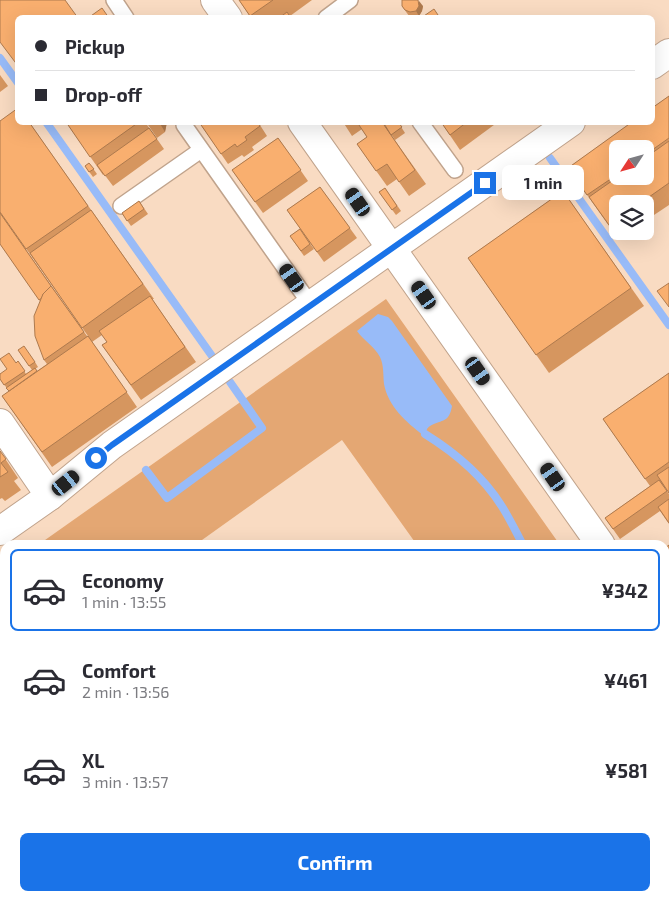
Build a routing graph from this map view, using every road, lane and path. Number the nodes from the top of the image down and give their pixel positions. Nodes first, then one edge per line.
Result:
1 (114, 0) edge
2 (215, 0) edge
3 (345, 9) edge
4 (124, 15) edge
5 (226, 15) edge
6 (332, 15) edge
7 (669, 53) edge
8 (655, 63) edge
9 (184, 125) edge
10 (304, 125) edge
11 (422, 125) edge
12 (567, 125) edge
13 (201, 150) junction
14 (455, 170) dead end
15 (121, 206) dead end
16 (392, 249) junction
17 (311, 305) junction
18 (0, 423) edge
19 (50, 496) junction
20 (0, 531) edge
21 (597, 540) edge

1 - 4 lane
2 - 5 street
3 - 6 lane
7 - 8 street
9 - 13 lane
10 - 16 street
11 - 14 lane
12 - 16 street
13 - 15 lane
13 - 17 lane
16 - 17 street
16 - 21 street
17 - 19 street
18 - 19 street
19 - 20 street

